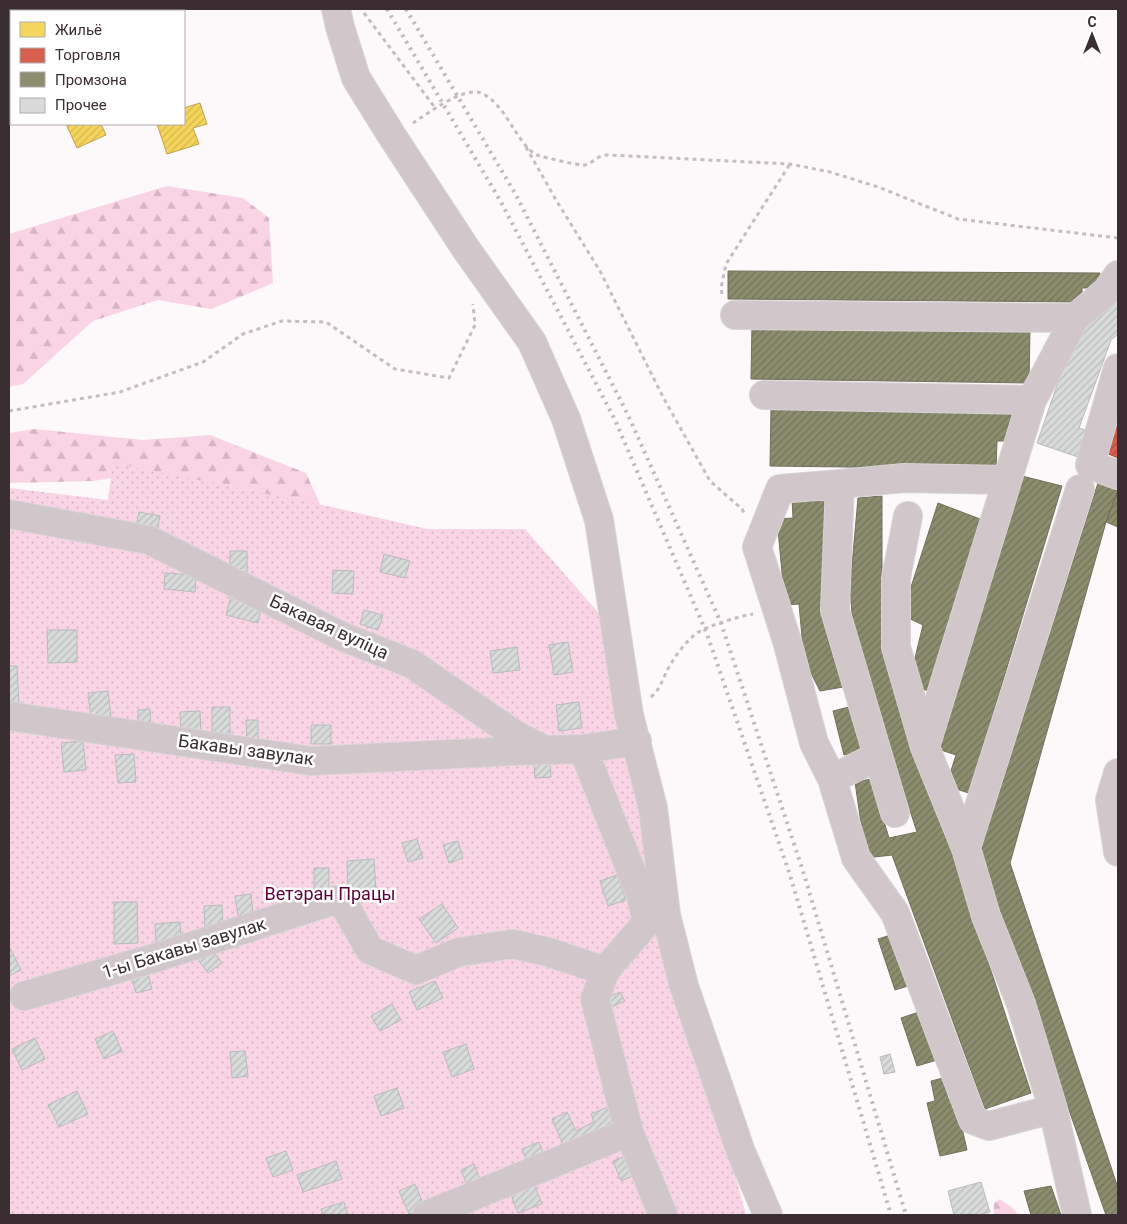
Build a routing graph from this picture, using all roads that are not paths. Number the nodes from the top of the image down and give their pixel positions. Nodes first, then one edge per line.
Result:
1 (336, 9) edge
2 (1118, 275) edge
3 (735, 315) road end
4 (1075, 318) junction
5 (1118, 368) edge
6 (764, 395) dead end
7 (1032, 400) junction
8 (1118, 474) edge
9 (1007, 480) junction
10 (840, 484) junction
11 (1080, 489) dead end
12 (9, 514) edge
13 (908, 516) dead end
14 (9, 716) edge
15 (637, 740) junction
16 (925, 747) junction
17 (583, 749) junction
18 (545, 750) junction
19 (878, 756) junction
20 (1118, 773) edge
21 (832, 779) junction
22 (895, 813) dead end
23 (966, 848) junction
24 (1118, 852) edge
25 (657, 919) junction
26 (605, 971) junction
27 (24, 996) dead end
28 (1053, 1109) junction
29 (629, 1132) junction
30 (427, 1215) edge
31 (663, 1215) edge
32 (768, 1215) edge
33 (1078, 1215) edge

1 - 15 street
2 - 4 street
3 - 4 street
4 - 7 street
5 - 8 street
6 - 7 street
7 - 9 street
9 - 10 street
9 - 16 street
10 - 19 street
10 - 21 street
11 - 23 street
12 - 18 street, Бакавая вуліца
13 - 16 street
14 - 18 street, Бакавы завулак
15 - 17 street, Бакавая вуліца
15 - 25 street
16 - 23 street
17 - 18 street, Бакавая вуліца
17 - 25 street
19 - 21 street
19 - 22 street
20 - 24 street
21 - 28 street
23 - 28 street
25 - 26 street
25 - 32 street
26 - 27 street, 1-ы Бакавы завулак
26 - 29 street
28 - 33 street
29 - 30 street
29 - 31 street

